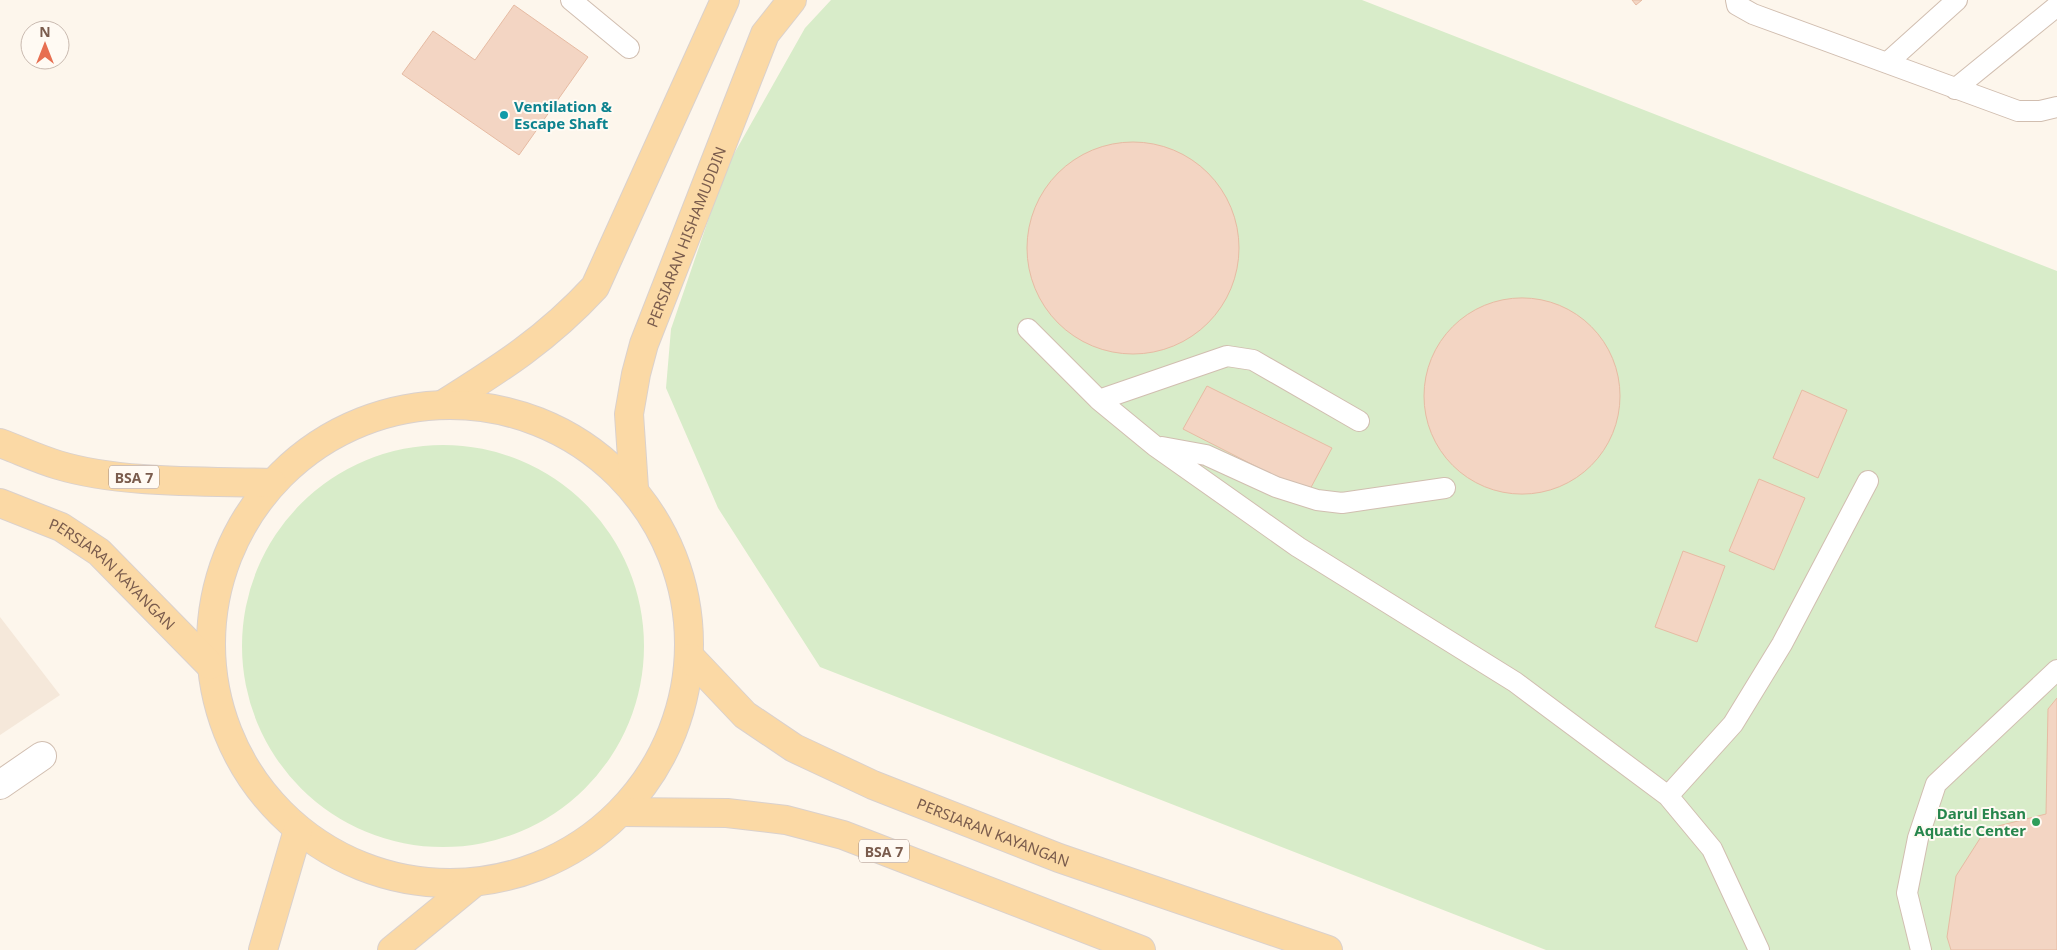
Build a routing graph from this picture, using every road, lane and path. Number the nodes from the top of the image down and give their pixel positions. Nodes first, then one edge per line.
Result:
1 (725, 0) edge
2 (792, 0) edge
3 (1736, 0) edge
4 (1957, 0) edge
5 (575, 1) edge
6 (2057, 6) edge
7 (629, 48) dead end
8 (1887, 63) junction
9 (1955, 89) junction
10 (2057, 107) edge
11 (1028, 329) dead end
12 (1099, 400) junction
13 (442, 405) junction
14 (1359, 421) dead end
15 (0, 443) edge
16 (1155, 446) junction
17 (1868, 481) dead end
18 (272, 483) junction
19 (634, 488) junction
20 (1445, 488) dead end
21 (0, 503) edge
22 (691, 658) junction
23 (210, 665) junction
24 (2057, 670) edge
25 (42, 756) dead end
26 (0, 785) edge
27 (1668, 796) junction
28 (622, 812) junction
29 (298, 830) junction
30 (475, 882) junction
31 (263, 950) edge
32 (392, 950) edge
33 (1140, 950) edge
34 (1328, 950) edge
35 (1759, 950) edge
36 (1921, 950) edge

1 - 13 main road
2 - 19 main road, PERSIARAN HISHAMUDDIN
3 - 8 lane
4 - 8 lane
5 - 7 lane
6 - 9 lane
8 - 9 lane
9 - 10 lane
11 - 12 lane
12 - 14 lane
12 - 16 lane
13 - 18 main road
13 - 19 main road
15 - 18 main road, BSA 7
16 - 20 lane
16 - 27 lane
17 - 27 lane
18 - 23 main road
19 - 22 main road
21 - 23 main road, PERSIARAN KAYANGAN
22 - 28 main road
22 - 34 main road, PERSIARAN KAYANGAN
23 - 29 main road
24 - 36 lane
25 - 26 street
27 - 35 lane
28 - 30 main road
28 - 33 main road, BSA 7
29 - 30 main road
29 - 31 main road
30 - 32 main road

